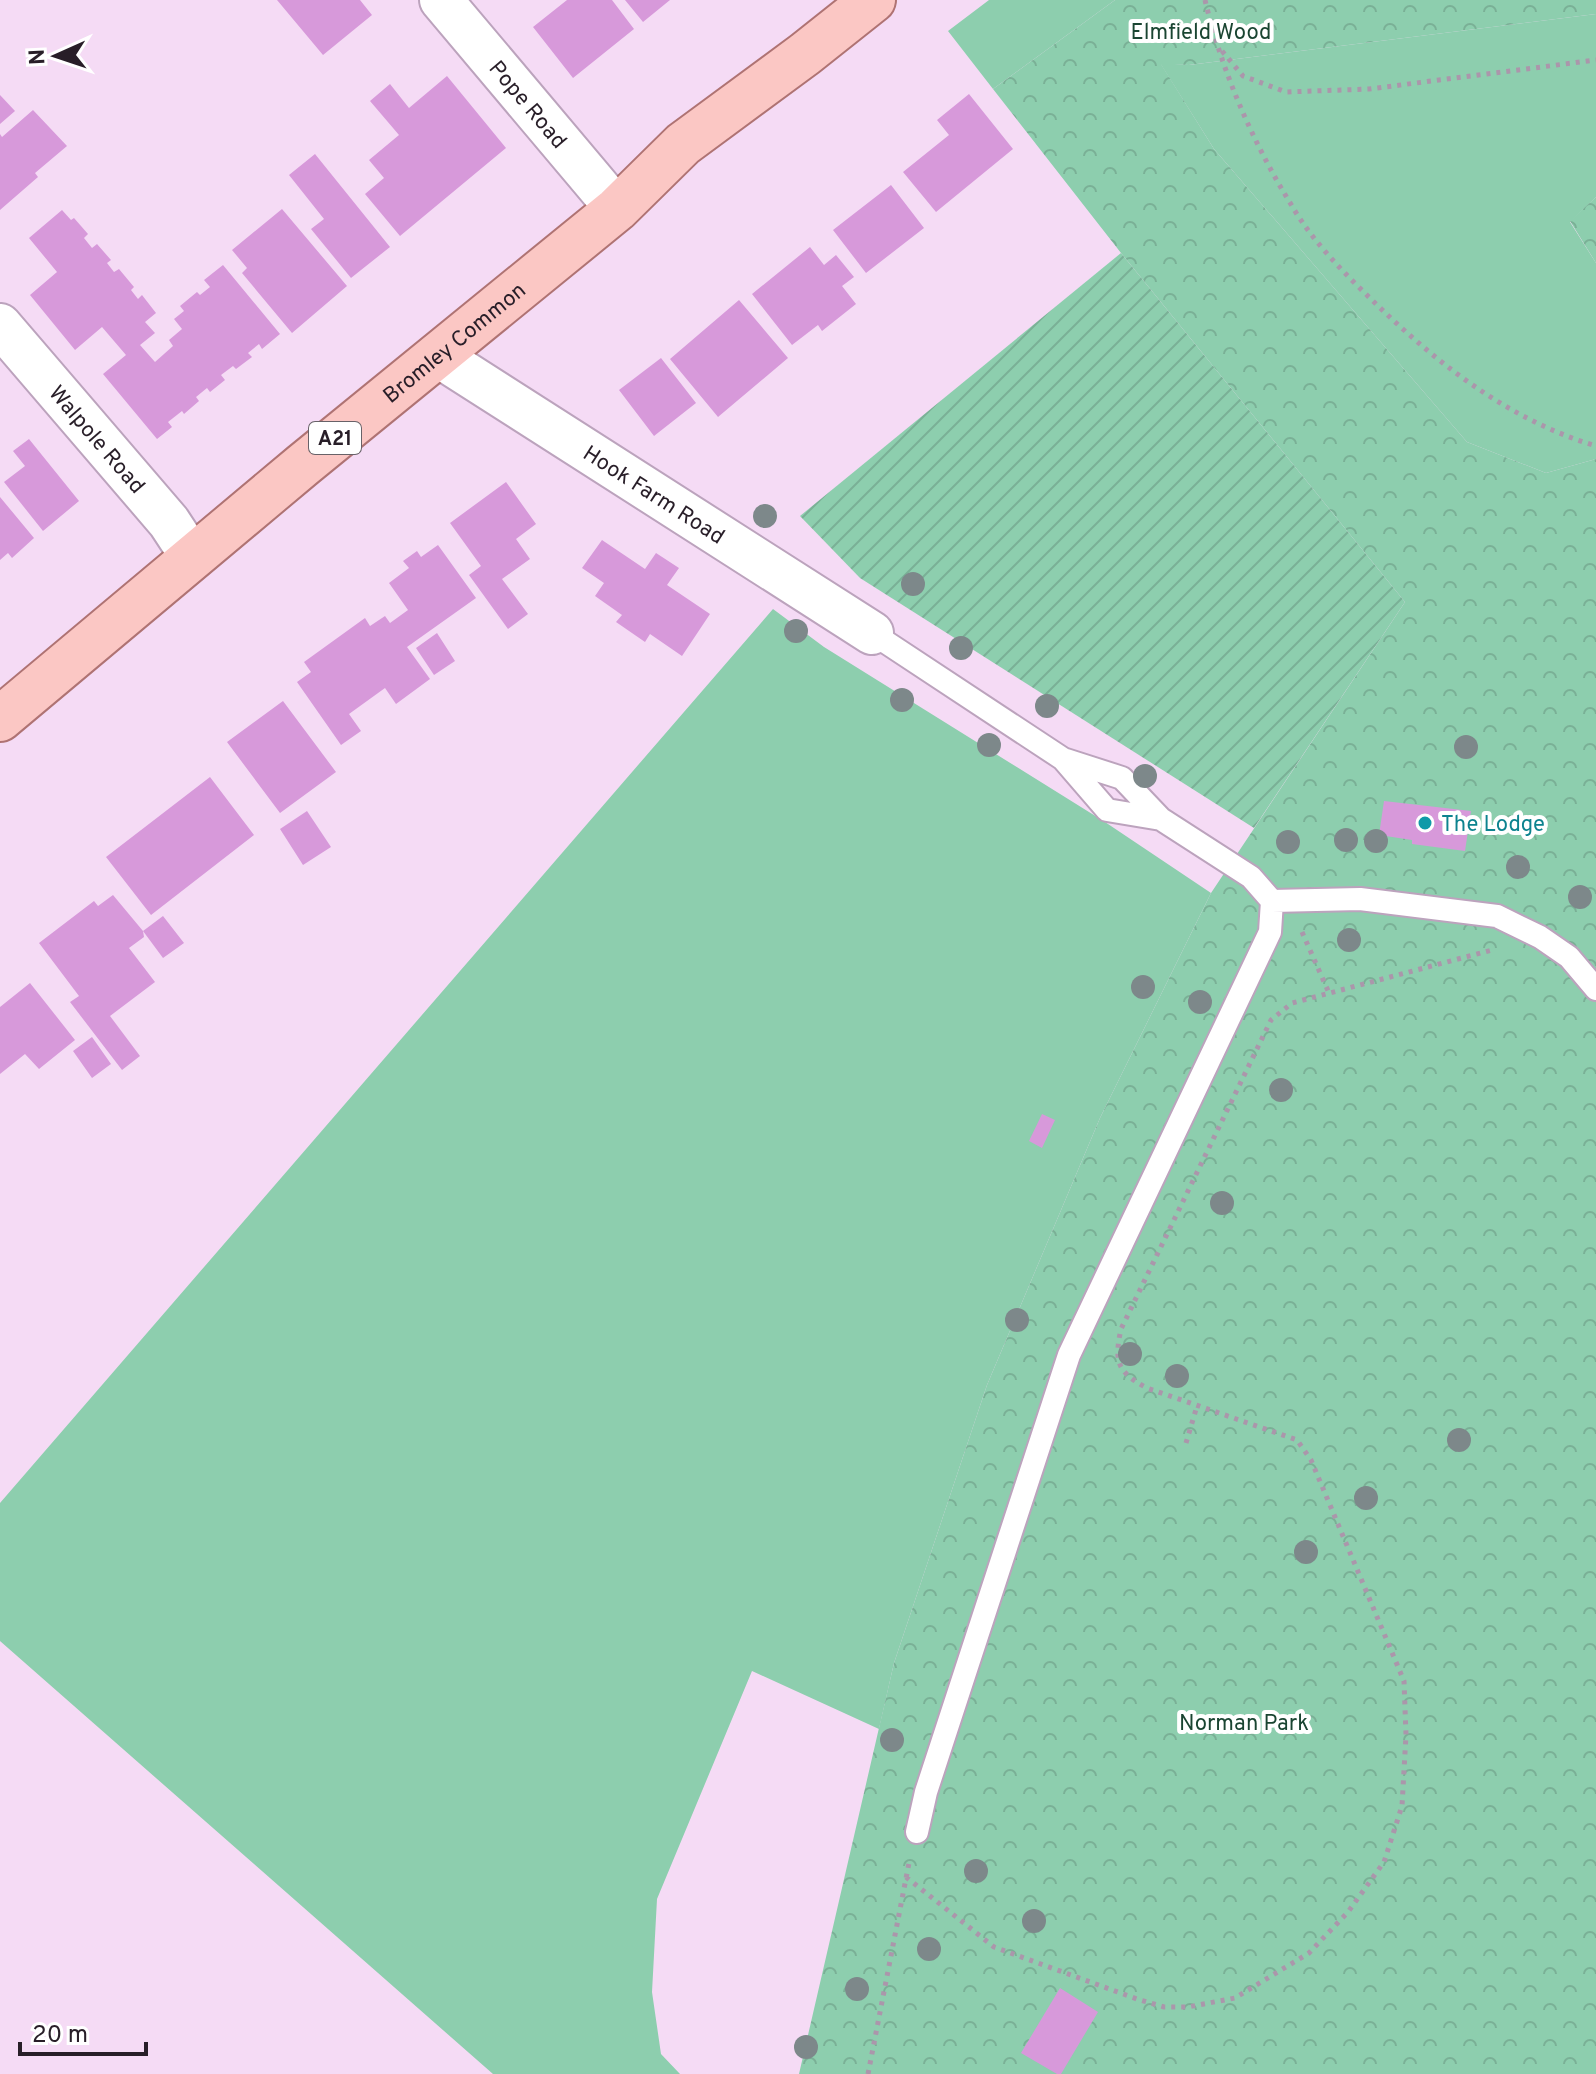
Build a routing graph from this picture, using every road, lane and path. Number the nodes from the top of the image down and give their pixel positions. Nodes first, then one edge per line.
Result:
1 (441, 0) edge
2 (873, 0) edge
3 (1205, 0) edge
4 (1218, 47) junction
5 (1596, 60) edge
6 (617, 209) junction
7 (0, 325) edge
8 (437, 355) junction
9 (1596, 446) edge
10 (192, 557) junction
11 (872, 633) joint
12 (0, 719) edge
13 (1063, 759) junction
14 (1161, 819) junction
15 (1272, 901) junction
16 (1540, 937) junction
17 (1596, 989) edge
18 (1329, 993) junction
19 (1197, 1406) junction
20 (1186, 1443) dead end
21 (917, 1832) joint
22 (906, 1877) junction
23 (868, 2074) edge

1 - 6 street, Pope Road
2 - 6 main road, Bromley Common / A21
3 - 4 path
4 - 5 path
4 - 9 path
6 - 8 main road, Bromley Common / A21
7 - 10 street, Walpole Road
8 - 10 main road, Bromley Common / A21
8 - 11 street, Hook Farm Road
10 - 12 main road, Bromley Common / A21
11 - 13 lane
13 - 14 lane
13 - 14 lane
14 - 15 lane
15 - 16 lane
15 - 18 path
15 - 21 lane
16 - 17 lane
16 - 18 path
18 - 19 path
19 - 20 path
19 - 22 path
21 - 22 path
22 - 23 path

